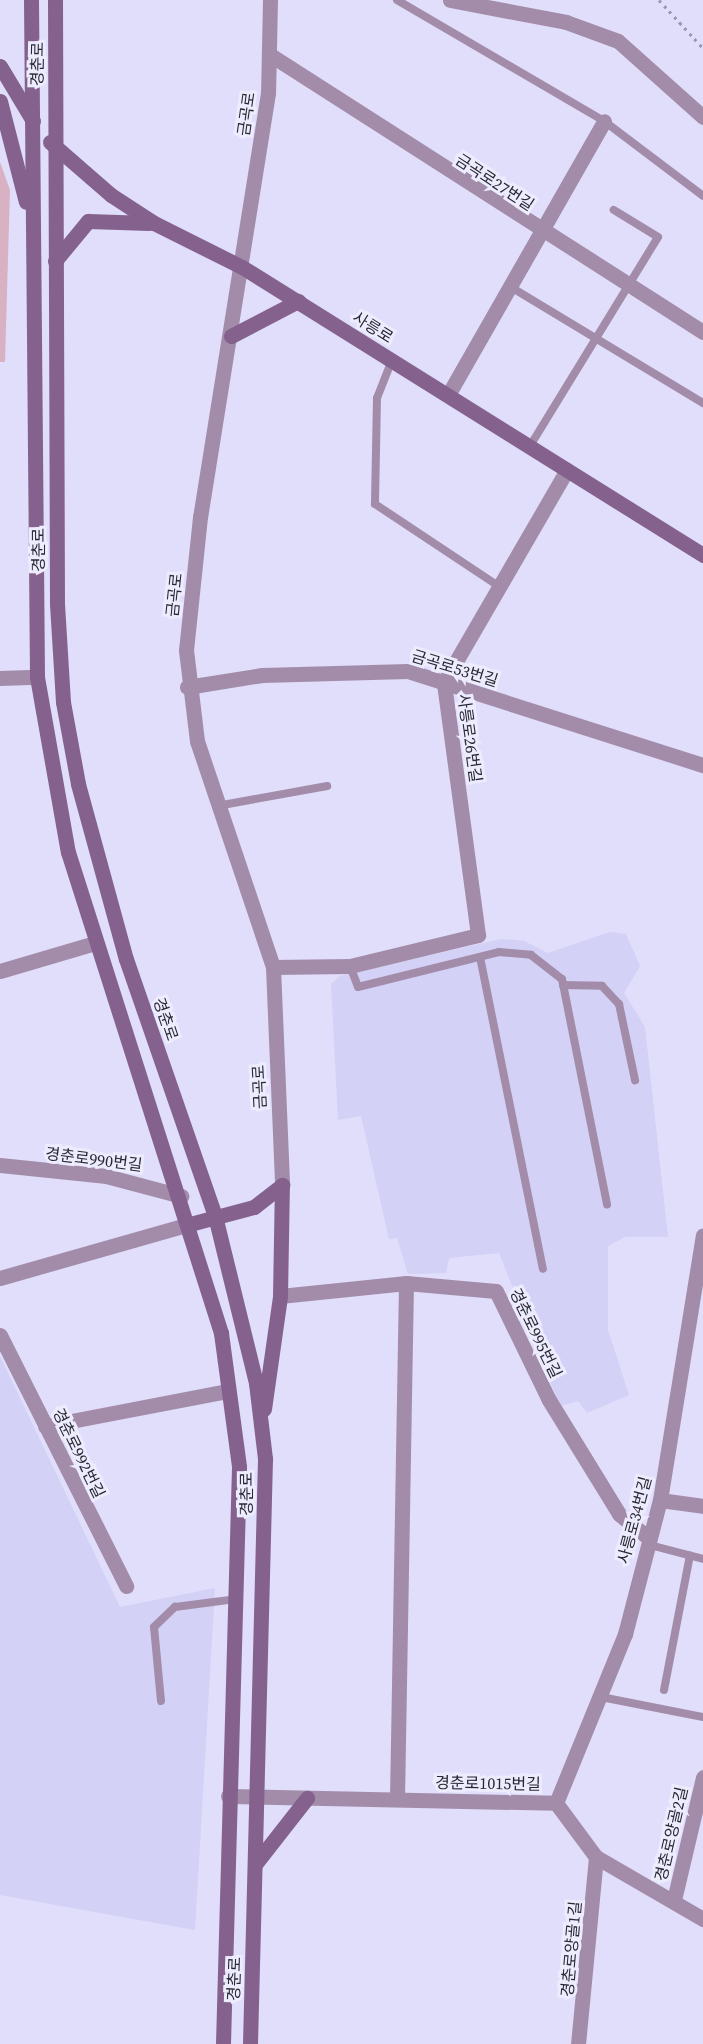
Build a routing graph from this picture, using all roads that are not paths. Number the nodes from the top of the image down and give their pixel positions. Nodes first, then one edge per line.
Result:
1 (31, 0) edge
2 (56, 0) edge
3 (270, 0) edge
4 (398, 0) edge
5 (450, 0) edge
6 (272, 56) junction
7 (0, 66) edge
8 (0, 101) edge
9 (703, 117) edge
10 (604, 121) junction
11 (33, 122) junction
12 (53, 146) junction
13 (703, 196) edge
14 (614, 210) dead end
15 (154, 223) junction
16 (540, 232) junction
17 (31, 237) junction
18 (54, 264) junction
19 (242, 267) junction
20 (510, 286) junction
21 (629, 286) junction
22 (298, 301) junction
23 (703, 332) edge
24 (231, 336) junction
25 (597, 338) junction
26 (392, 360) junction
27 (448, 395) junction
28 (703, 403) edge
29 (530, 446) junction
30 (567, 470) junction
31 (703, 555) edge
32 (500, 587) junction
33 (37, 677) junction
34 (0, 678) edge
35 (444, 682) junction
36 (188, 687) junction
37 (703, 765) edge
38 (327, 786) dead end
39 (216, 807) junction
40 (95, 943) junction
41 (480, 957) junction
42 (350, 966) junction
43 (273, 967) junction
44 (0, 971) edge
45 (563, 985) junction
46 (635, 1080) dead end
47 (0, 1166) edge
48 (282, 1185) junction
49 (181, 1196) junction
50 (607, 1205) dead end
51 (215, 1216) junction
52 (190, 1224) junction
53 (703, 1235) edge
54 (543, 1269) dead end
55 (0, 1278) edge
56 (405, 1283) junction
57 (280, 1296) junction
58 (0, 1335) edge
59 (227, 1391) junction
60 (45, 1426) junction
61 (261, 1430) junction
62 (660, 1500) junction
63 (703, 1506) edge
64 (646, 1540) junction
65 (690, 1555) junction
66 (703, 1558) edge
67 (126, 1586) dead end
68 (237, 1599) junction
69 (664, 1690) dead end
70 (601, 1697) junction
71 (161, 1701) dead end
72 (703, 1717) edge
73 (703, 1777) edge
74 (228, 1796) junction
75 (257, 1797) junction
76 (307, 1798) junction
77 (397, 1799) junction
78 (556, 1803) junction
79 (596, 1857) junction
80 (256, 1863) junction
81 (674, 1900) junction
82 (703, 1919) edge
83 (223, 2044) edge
84 (250, 2044) edge
85 (578, 2044) edge

1 - 11 street, 경춘로
2 - 12 street, 경춘로
3 - 6 street, 금곡로
4 - 10 lane
5 - 9 street
6 - 16 street, 금곡로27번길
6 - 19 street, 금곡로
7 - 11 street, 사릉로
8 - 17 street
10 - 13 lane
10 - 16 street
11 - 12 street, 사릉로
11 - 17 street, 경춘로
12 - 15 street, 사릉로
12 - 18 street, 경춘로
14 - 21 lane
15 - 18 street
15 - 19 street, 사릉로
16 - 20 street
16 - 21 street, 금곡로27번길
17 - 33 street, 경춘로
18 - 51 street, 경춘로
19 - 22 street, 사릉로
19 - 24 street, 금곡로
20 - 25 lane
20 - 27 street
21 - 23 street, 금곡로27번길
21 - 25 lane
22 - 24 street
22 - 26 street, 사릉로
24 - 36 street, 금곡로
25 - 28 lane
25 - 29 lane
26 - 27 street, 사릉로
26 - 32 lane
27 - 29 street, 사릉로
29 - 30 street, 사릉로
30 - 31 street, 사릉로
30 - 32 street, 사릉로26번길
32 - 35 street, 사릉로26번길
33 - 34 street
33 - 40 street, 경춘로
35 - 36 street, 금곡로53번길
35 - 37 street, 금곡로53번길
35 - 42 street, 사릉로26번길
36 - 39 street, 금곡로
38 - 39 lane
39 - 43 street, 금곡로
40 - 44 street
40 - 49 street, 경춘로
41 - 42 lane
41 - 45 lane
41 - 54 lane
42 - 43 street
43 - 48 street, 금곡로
45 - 46 lane
45 - 50 lane
47 - 49 street, 경춘로990번길
48 - 51 street
48 - 57 street
49 - 52 street, 경춘로
51 - 52 street
51 - 61 street, 경춘로
52 - 55 street
52 - 59 street, 경춘로
53 - 62 street, 사릉로34번길
56 - 57 street, 경춘로995번길
56 - 64 street, 경춘로995번길
56 - 77 street
57 - 61 street
58 - 60 street, 경춘로992번길
59 - 60 street
59 - 68 street, 경춘로
60 - 67 street, 경춘로992번길
61 - 75 street, 경춘로
62 - 63 street
62 - 64 street, 사릉로34번길
64 - 65 lane
64 - 70 street, 사릉로34번길
65 - 66 lane
65 - 69 lane
68 - 71 lane
68 - 74 street, 경춘로
70 - 72 lane
70 - 78 street, 사릉로34번길
73 - 81 street, 경춘로양골2길
74 - 75 street, 경춘로1015번길
74 - 83 street, 경춘로
75 - 76 street, 경춘로1015번길
75 - 80 street, 경춘로
76 - 77 street, 경춘로1015번길
76 - 80 street
77 - 78 street, 경춘로1015번길
78 - 79 street, 경춘로1015번길
79 - 81 street, 경춘로1015번길
79 - 85 street, 경춘로양골1길
80 - 84 street, 경춘로
81 - 82 street, 경춘로1015번길

